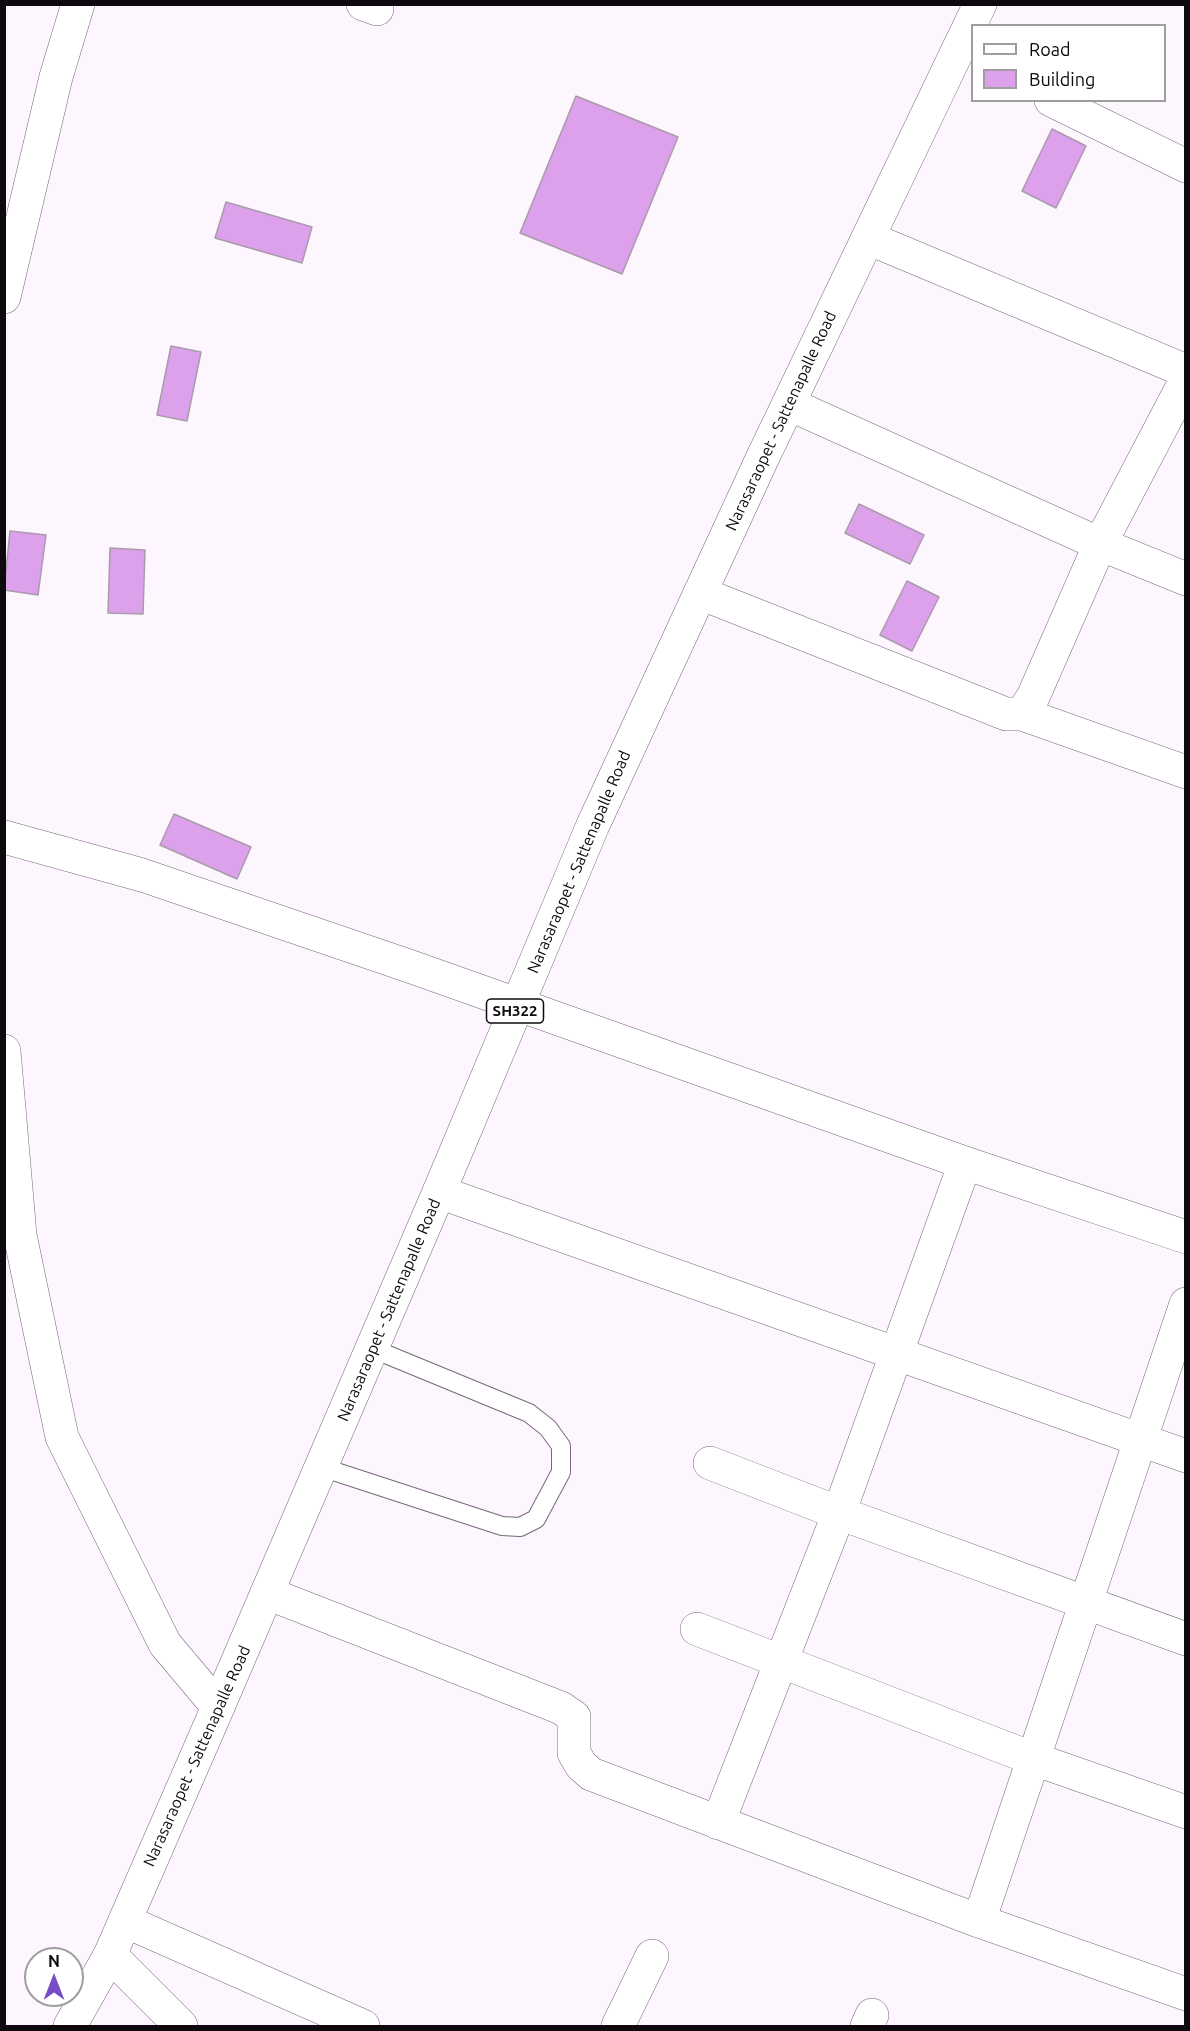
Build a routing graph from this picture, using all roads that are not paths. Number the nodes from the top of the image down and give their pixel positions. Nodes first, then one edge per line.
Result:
1 (78, 4) edge
2 (980, 4) edge
3 (974, 24) edge
4 (971, 34) edge
5 (964, 58) edge
6 (1055, 102) edge
7 (1185, 166) edge
8 (868, 238) junction
9 (4, 297) edge
10 (1185, 371) edge
11 (1185, 380) edge
12 (789, 404) junction
13 (1100, 544) junction
14 (1185, 579) edge
15 (700, 593) junction
16 (1022, 714) junction
17 (1185, 772) edge
18 (4, 837) edge
19 (518, 1005) junction
20 (4, 1052) edge
21 (965, 1163) junction
22 (439, 1192) junction
23 (1185, 1237) edge
24 (1185, 1304) edge
25 (371, 1348) junction
26 (896, 1354) junction
27 (1140, 1440) junction
28 (1185, 1456) edge
29 (710, 1463) dead end
30 (321, 1467) junction
31 (839, 1513) junction
32 (267, 1593) junction
33 (1086, 1603) junction
34 (697, 1629) dead end
35 (1185, 1639) edge
36 (781, 1661) junction
37 (218, 1707) junction
38 (1034, 1759) junction
39 (1185, 1812) edge
40 (718, 1823) junction
41 (125, 1921) junction
42 (979, 1921) junction
43 (110, 1955) junction
44 (652, 1956) dead end
45 (1185, 1994) edge
46 (70, 2026) edge
47 (181, 2026) edge
48 (363, 2026) edge
49 (618, 2026) edge

1 - 9 street
2 - 3 street, Narasaraopet - Sattenapalle Road / SH322
4 - 5 street, Narasaraopet - Sattenapalle Road / SH322
5 - 8 street, Narasaraopet - Sattenapalle Road / SH322
6 - 7 street
8 - 10 street
8 - 12 street, Narasaraopet - Sattenapalle Road / SH322
11 - 13 street
12 - 13 street
12 - 15 street, Narasaraopet - Sattenapalle Road / SH322
13 - 14 street
13 - 16 street
15 - 16 street
15 - 19 street, Narasaraopet - Sattenapalle Road / SH322
16 - 17 street
18 - 19 street
19 - 21 street
19 - 22 street, Narasaraopet - Sattenapalle Road / SH322
20 - 37 street
21 - 23 street
21 - 26 street
22 - 25 street, Narasaraopet - Sattenapalle Road / SH322
22 - 26 street
24 - 27 street
25 - 30 street, Narasaraopet - Sattenapalle Road / SH322
25 - 30 lane
26 - 27 street
26 - 31 street
27 - 28 street
27 - 33 street
29 - 31 street
30 - 32 street, Narasaraopet - Sattenapalle Road / SH322
31 - 33 street
31 - 36 street
32 - 37 street, Narasaraopet - Sattenapalle Road / SH322
32 - 40 street
33 - 35 street
33 - 38 street
34 - 36 street
36 - 38 street
36 - 40 street
37 - 41 street, Narasaraopet - Sattenapalle Road / SH322
38 - 39 street
38 - 42 street
40 - 42 street
41 - 43 street, Narasaraopet - Sattenapalle Road / SH322
41 - 48 street
42 - 45 street
43 - 46 street, Narasaraopet - Sattenapalle Road / SH322
43 - 47 street
44 - 49 street

